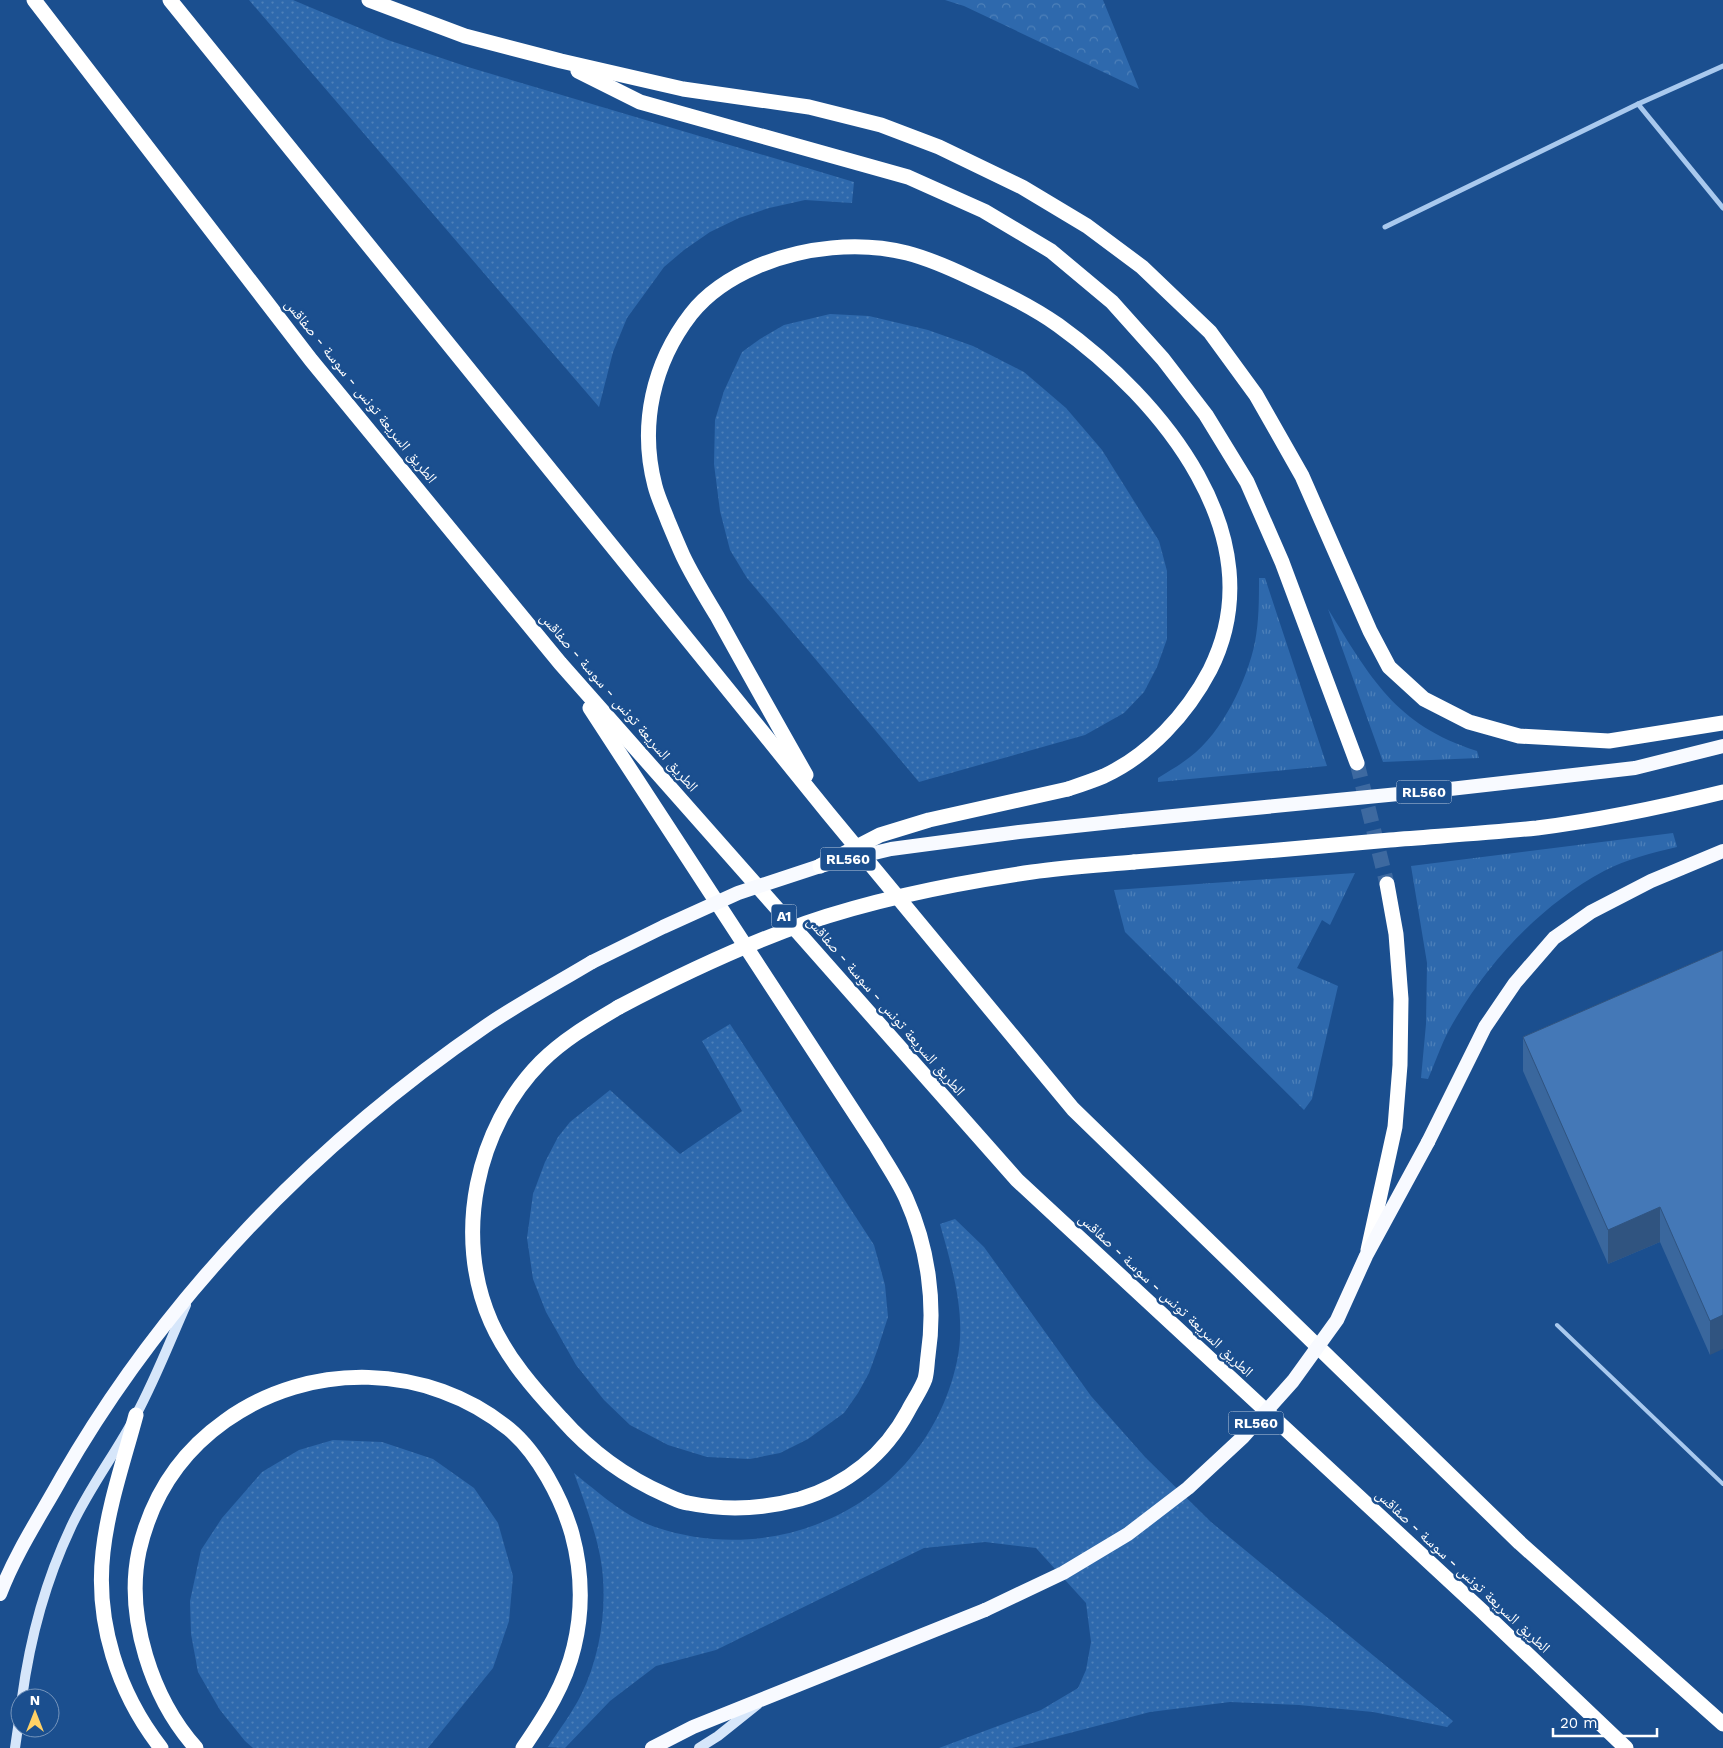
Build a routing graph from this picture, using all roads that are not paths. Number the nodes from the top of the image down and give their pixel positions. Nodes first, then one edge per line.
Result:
1 (34, 0) edge
2 (170, 0) edge
3 (369, 0) edge
4 (561, 61) junction
5 (1723, 66) edge
6 (1638, 104) junction
7 (1723, 208) edge
8 (1385, 227) dead end
9 (560, 663) junction
10 (1723, 723) edge
11 (1723, 746) edge
12 (1357, 763) tunnel mouth
13 (1723, 792) edge
14 (828, 813) junction
15 (1723, 851) edge
16 (820, 866) junction
17 (1387, 884) tunnel mouth
18 (1366, 1256) junction
19 (193, 1290) junction
20 (1557, 1325) dead end
21 (136, 1415) junction
22 (1723, 1484) edge
23 (0, 1594) edge
24 (23, 1688) edge
25 (765, 1698) junction
26 (1723, 1724) edge
27 (161, 1748) edge
28 (196, 1748) edge
29 (523, 1748) edge
30 (652, 1748) edge
31 (699, 1748) edge
32 (1626, 1748) edge

1 - 9 highway, الطريق السريعة تونس - سوسة - صفاقس / A1
2 - 14 highway
3 - 4 highway
4 - 10 highway
4 - 12 highway
5 - 6 street
6 - 7 street
6 - 8 street
9 - 13 highway, bridge
9 - 32 highway, الطريق السريعة تونس - سوسة - صفاقس / A1
11 - 16 highway, RL560, bridge
14 - 16 highway, bridge
14 - 26 highway
15 - 18 highway, RL560, bridge
16 - 19 highway, RL560, bridge
17 - 18 highway, bridge
18 - 25 highway, RL560, bridge
19 - 21 main road
19 - 23 highway
20 - 22 lane
21 - 24 main road
21 - 27 highway
25 - 30 highway
25 - 31 main road
28 - 29 highway

